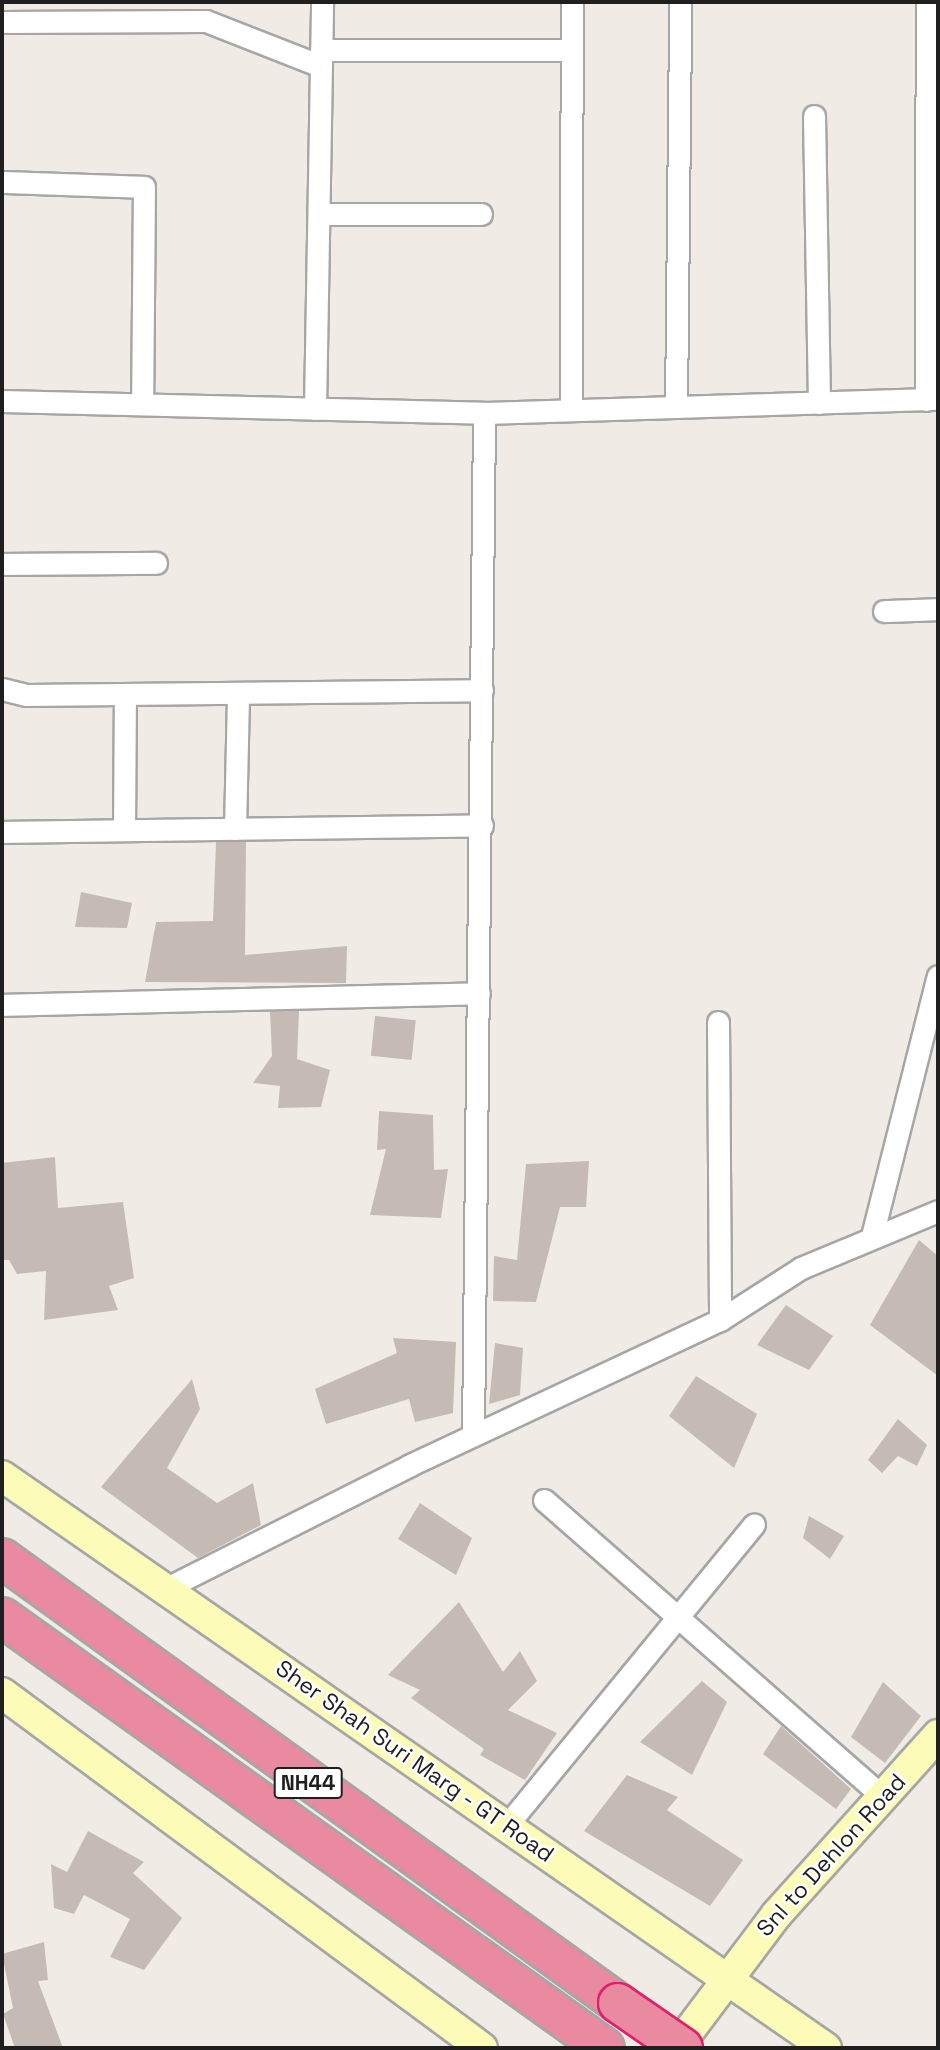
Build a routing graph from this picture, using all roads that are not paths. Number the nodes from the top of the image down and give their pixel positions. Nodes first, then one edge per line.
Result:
1 (322, 2) edge
2 (572, 2) edge
3 (680, 2) edge
4 (927, 2) edge
5 (2, 22) edge
6 (572, 50) junction
7 (321, 58) junction
8 (814, 116) dead end
9 (2, 182) edge
10 (319, 214) junction
11 (481, 214) dead end
12 (932, 400) edge
13 (2, 401) edge
14 (819, 403) junction
15 (142, 404) junction
16 (676, 407) junction
17 (315, 409) junction
18 (571, 410) junction
19 (484, 413) junction
20 (156, 563) dead end
21 (2, 564) edge
22 (938, 609) edge
23 (884, 611) dead end
24 (2, 689) edge
25 (482, 690) junction
26 (238, 693) junction
27 (125, 694) junction
28 (482, 825) junction
29 (235, 829) junction
30 (124, 830) junction
31 (2, 832) edge
32 (938, 976) edge
33 (479, 993) junction
34 (2, 1005) edge
35 (718, 1022) dead end
36 (938, 1212) edge
37 (872, 1236) junction
38 (720, 1321) junction
39 (473, 1435) junction
40 (2, 1476) edge
41 (544, 1500) dead end
42 (754, 1524) dead end
43 (2, 1558) edge
44 (165, 1589) junction
45 (679, 1616) junction
46 (2, 1617) edge
47 (2, 1693) edge
48 (938, 1735) edge
49 (883, 1797) junction
50 (507, 1825) junction
51 (727, 1977) junction
52 (599, 2044) edge
53 (482, 2048) edge
54 (676, 2048) edge
55 (683, 2048) edge
56 (826, 2048) edge

1 - 7 street
2 - 6 street
3 - 16 street
4 - 12 street
5 - 7 street
6 - 7 street
6 - 18 street
7 - 10 street
8 - 14 street
9 - 15 street
10 - 11 street
10 - 17 street
12 - 14 street
13 - 15 street
14 - 16 street
15 - 17 street
16 - 18 street
17 - 19 street
18 - 19 street
19 - 25 street
20 - 21 street
22 - 23 street
24 - 27 street
25 - 26 street
25 - 28 street
26 - 27 street
26 - 29 street
27 - 30 street
28 - 29 street
28 - 33 street
29 - 30 street
30 - 31 street
32 - 37 street
33 - 34 street
33 - 39 street
35 - 38 street
36 - 37 street
37 - 38 street
38 - 39 street
39 - 44 street
40 - 44 street, Sher Shah Suri Marg - GT Road
41 - 45 street
42 - 45 street
43 - 55 highway, NH44, bridge
44 - 50 street, Sher Shah Suri Marg - GT Road
45 - 49 street
45 - 50 street
46 - 52 highway, NH44
47 - 53 street
48 - 49 street, Snl to Dehlon Road
49 - 51 street, Snl to Dehlon Road
50 - 51 street, Sher Shah Suri Marg - GT Road
51 - 54 street, Snl to Dehlon Road
51 - 56 street, Sher Shah Suri Marg - GT Road

